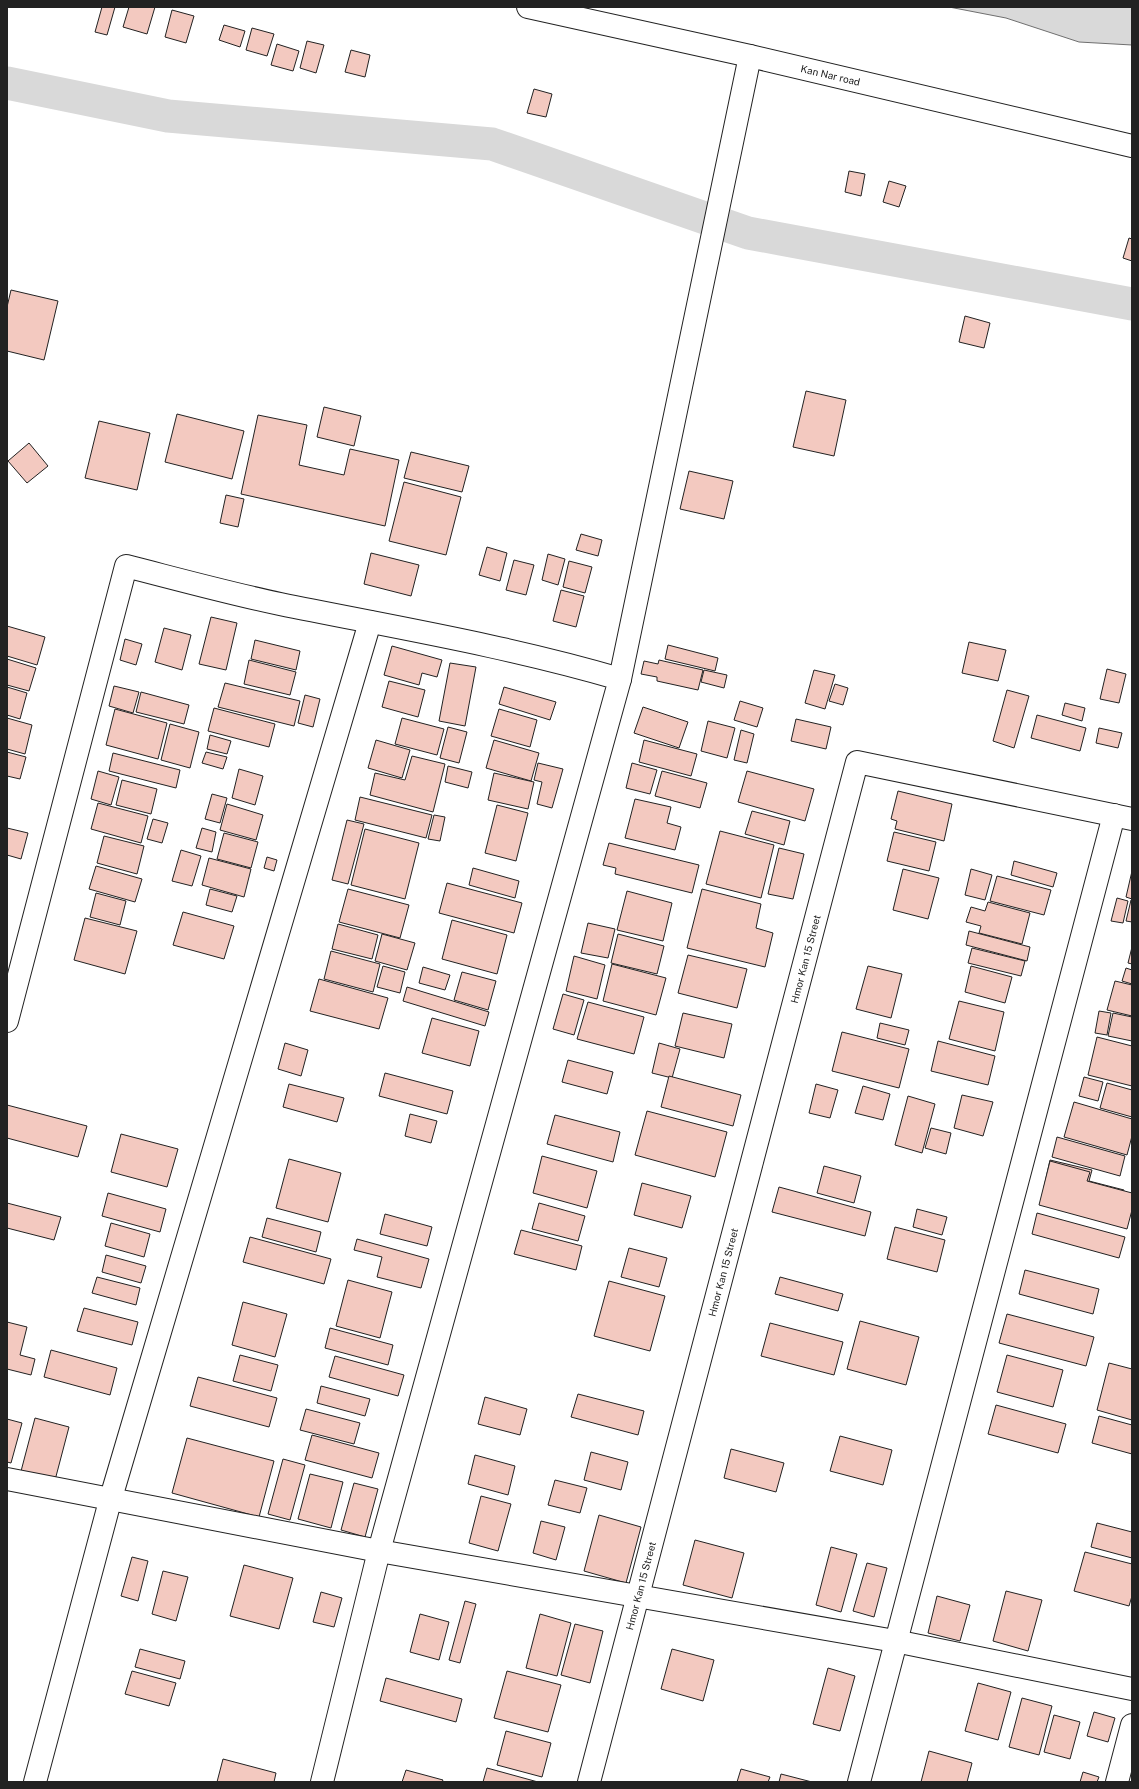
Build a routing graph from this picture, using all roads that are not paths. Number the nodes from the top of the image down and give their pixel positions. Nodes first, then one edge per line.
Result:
1 (528, 7) edge
2 (750, 56) junction
3 (1132, 146) edge
4 (370, 622) junction
5 (620, 679) junction
6 (1123, 817) edge
7 (7, 1022) edge
8 (7, 1480) edge
9 (110, 1501) junction
10 (379, 1551) junction
11 (638, 1595) junction
12 (895, 1641) junction
13 (1132, 1689) edge
14 (1132, 1725) edge
15 (35, 1782) edge
16 (322, 1782) edge
17 (589, 1782) edge
18 (859, 1782) edge
19 (1117, 1782) edge

1 - 2 street, Kan Nar road
2 - 3 street, Kan Nar road
2 - 5 street
4 - 5 street
4 - 7 street
4 - 9 street
5 - 10 street
6 - 11 street, Hmor Kan 15 Street
6 - 12 street
8 - 9 street
9 - 10 street
9 - 15 street
10 - 11 street
10 - 16 street
11 - 12 street
11 - 17 street, Hmor Kan 15 Street
12 - 13 street
12 - 18 street
14 - 19 street

